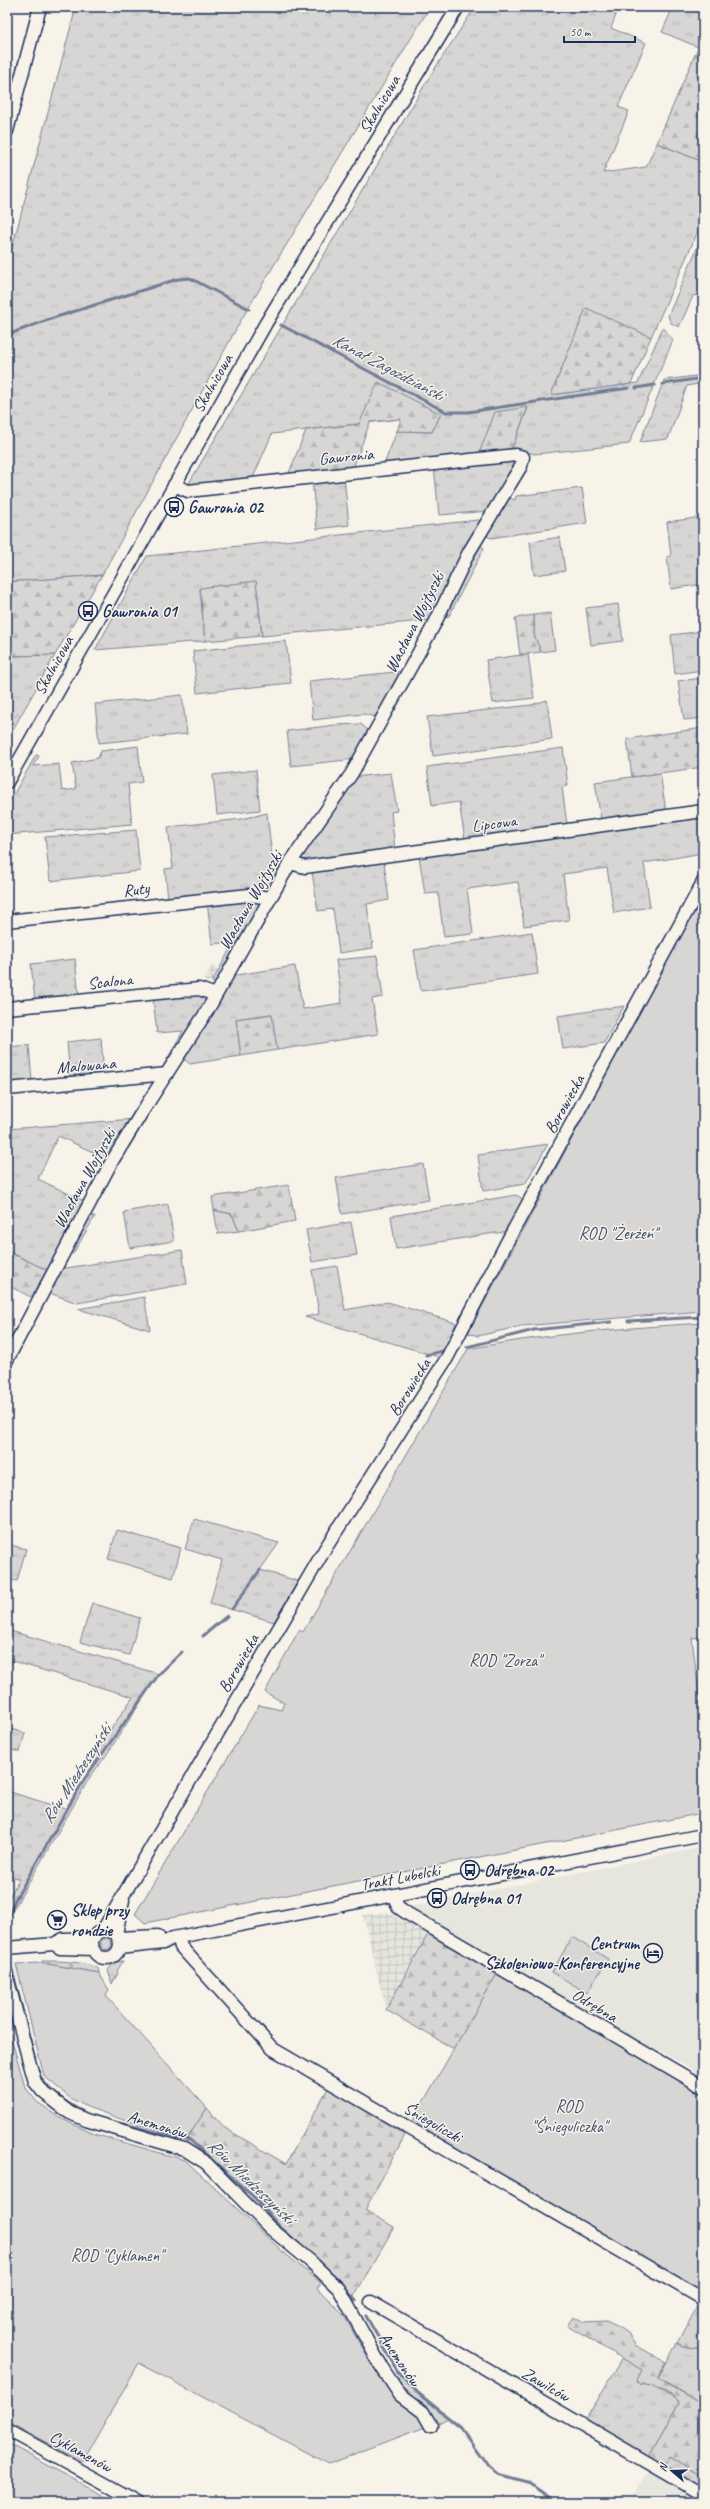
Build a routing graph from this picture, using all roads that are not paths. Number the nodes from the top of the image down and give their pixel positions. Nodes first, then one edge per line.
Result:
1 (40, 7) edge
2 (458, 7) edge
3 (7, 131) edge
4 (523, 457) joint
5 (174, 485) junction
6 (7, 782) edge
7 (703, 810) edge
8 (290, 863) junction
9 (703, 882) edge
10 (270, 898) junction
11 (7, 921) edge
12 (216, 995) junction
13 (7, 1008) edge
14 (167, 1074) junction
15 (7, 1089) edge
16 (7, 1360) edge
17 (703, 1835) edge
18 (394, 1896) junction
19 (123, 1898) junction
20 (103, 1930) junction
21 (176, 1938) junction
22 (118, 1940) junction
23 (93, 1944) junction
24 (7, 1948) edge
25 (7, 1977) edge
26 (703, 2087) edge
27 (703, 2299) edge
28 (371, 2302) dead end
29 (431, 2426) dead end
30 (7, 2430) edge
31 (703, 2495) edge
32 (138, 2502) edge

1 - 3 street
2 - 5 street, Skalnicowa
4 - 5 street, Gawronia
4 - 8 street, Wacława Wojtyszki
5 - 6 street, Skalnicowa
7 - 8 street, Lipcowa
8 - 10 street, Wacława Wojtyszki
9 - 19 street, Borowiecka
10 - 11 street, Ruty
10 - 12 street, Wacława Wojtyszki
12 - 13 street, Scalona
12 - 14 street, Wacława Wojtyszki
14 - 15 street, Malowana
14 - 16 street, Wacława Wojtyszki
17 - 18 street, Trakt Lubelski
18 - 21 street, Trakt Lubelski
18 - 26 street, Odrębna
19 - 20 street, Borowiecka
19 - 22 street, Borowiecka
20 - 22 street
20 - 23 street
21 - 22 street, Trakt Lubelski
21 - 27 street, Śnieguliczki
22 - 23 street
23 - 24 street
25 - 29 street, Anemonów
28 - 31 street, Zawilców
30 - 32 street, Cyklamenów

